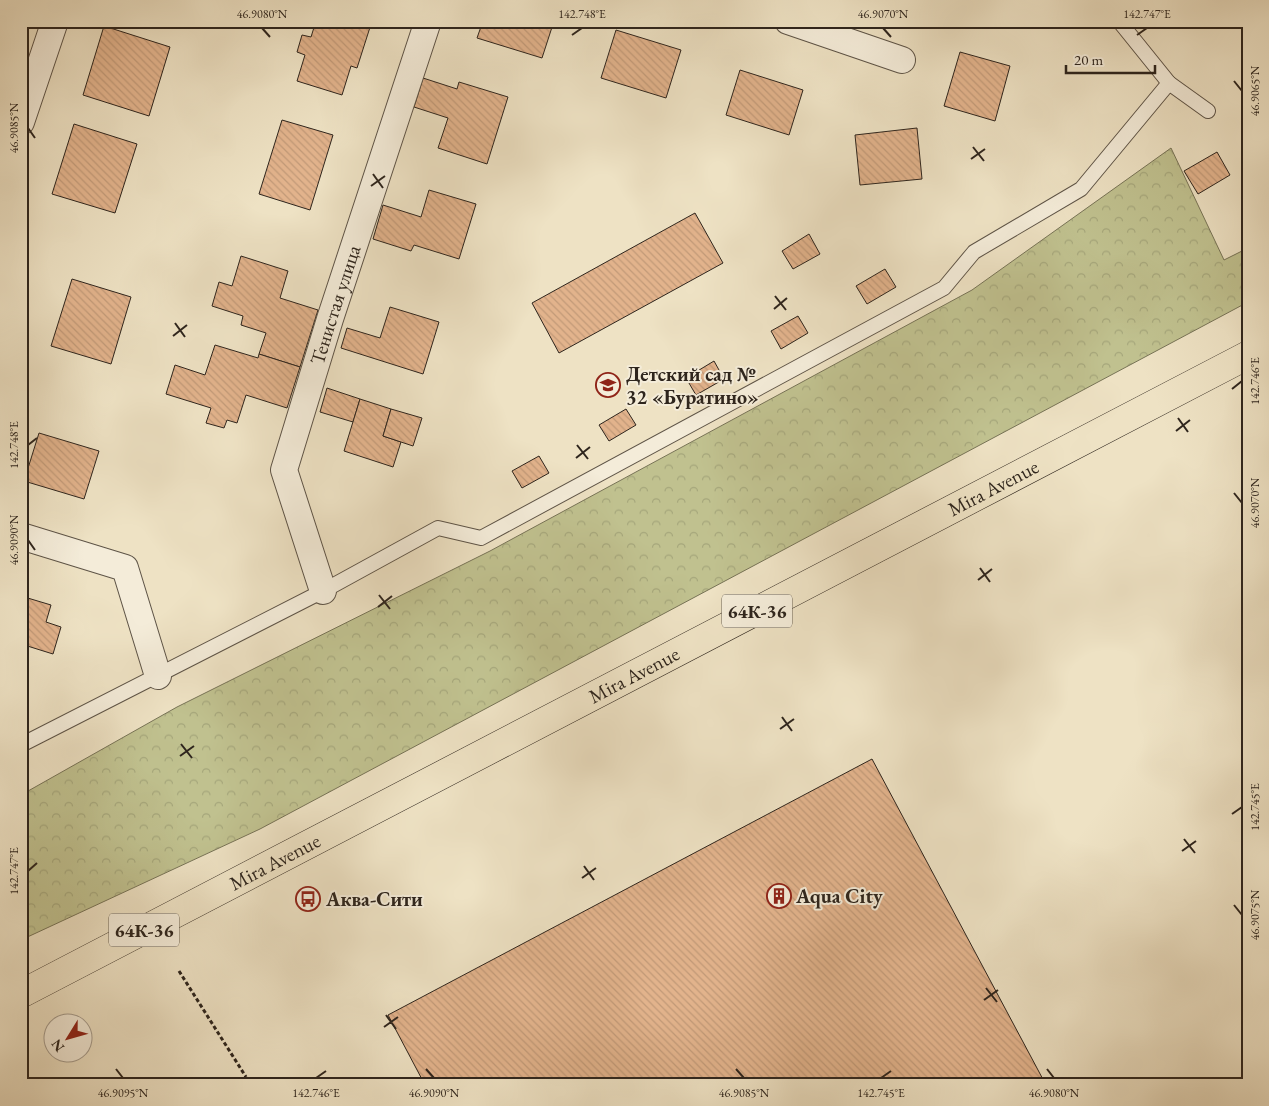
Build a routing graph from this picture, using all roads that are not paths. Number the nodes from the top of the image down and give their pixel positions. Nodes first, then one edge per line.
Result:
1 (55, 21) edge
2 (428, 21) edge
3 (788, 21) edge
4 (1119, 21) edge
5 (902, 60) dead end
6 (1169, 83) junction
7 (1208, 111) dead end
8 (21, 122) edge
9 (1248, 355) edge
10 (21, 536) edge
11 (323, 591) junction
12 (158, 676) junction
13 (21, 745) edge
14 (21, 994) edge

1 - 8 street
2 - 11 street, Тенистая улица
3 - 5 street
4 - 6 lane
6 - 7 lane
6 - 11 lane
9 - 14 main road, Mira Avenue / 64К-36
10 - 12 street
11 - 12 lane
12 - 13 lane

